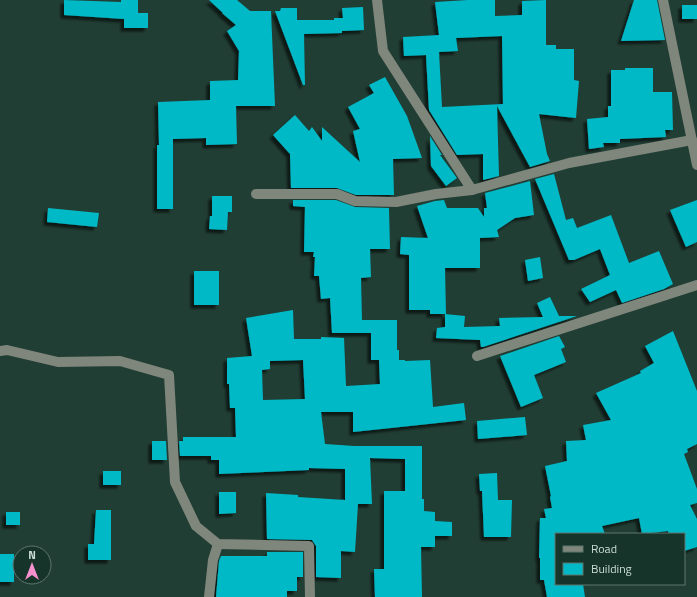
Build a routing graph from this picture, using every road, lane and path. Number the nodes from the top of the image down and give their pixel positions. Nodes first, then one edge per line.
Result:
1 (378, 0) edge
2 (663, 0) edge
3 (692, 140) junction
4 (697, 165) edge
5 (472, 190) junction
6 (256, 194) dead end
7 (697, 285) edge
8 (0, 351) edge
9 (476, 356) dead end
10 (218, 544) junction
11 (209, 597) edge
12 (310, 597) edge

1 - 5 street
2 - 3 street
3 - 4 street
3 - 5 street
5 - 6 street
7 - 9 street
8 - 10 street
10 - 11 street
10 - 12 street

